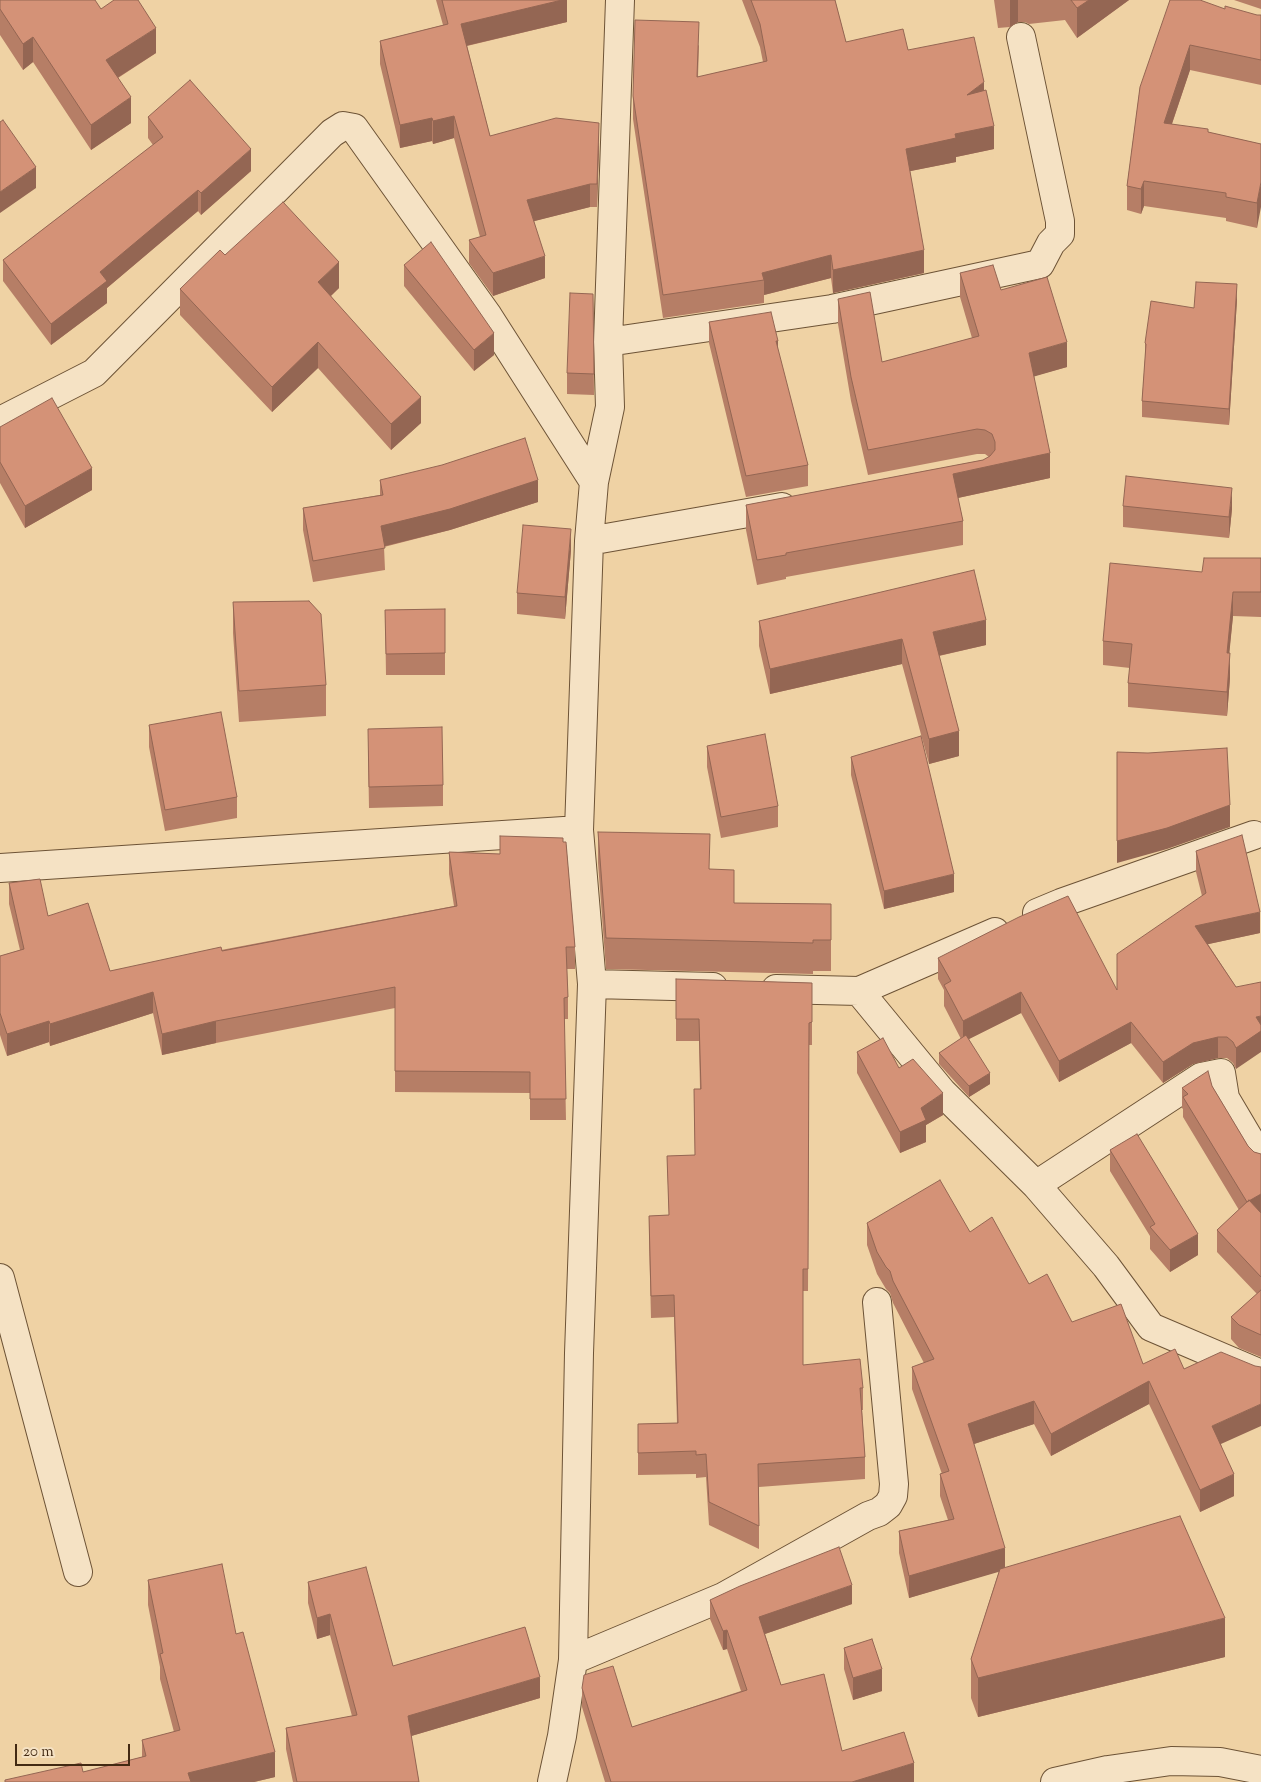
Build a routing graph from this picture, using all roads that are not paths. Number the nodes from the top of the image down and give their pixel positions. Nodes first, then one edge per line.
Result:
1 (620, 0) edge
2 (1021, 37) dead end
3 (608, 342) junction
4 (0, 421) edge
5 (594, 482) junction
6 (805, 503) edge
7 (589, 541) junction
8 (579, 830) junction
9 (1254, 835) dead end
10 (0, 868) edge
11 (592, 984) junction
12 (859, 991) junction
13 (1261, 1159) edge
14 (1036, 1185) junction
15 (0, 1278) edge
16 (877, 1302) dead end
17 (1261, 1374) edge
18 (78, 1572) dead end
19 (573, 1660) junction
20 (1261, 1770) edge
21 (552, 1782) edge
22 (1055, 1782) edge

1 - 3 street
2 - 3 street
3 - 5 street
4 - 5 street
5 - 7 street
6 - 7 street
7 - 8 street
8 - 10 street
8 - 11 street
9 - 12 street
11 - 12 street
11 - 19 street
12 - 14 street
13 - 14 street
14 - 17 street
15 - 18 street
16 - 19 street
19 - 21 street
20 - 22 street

